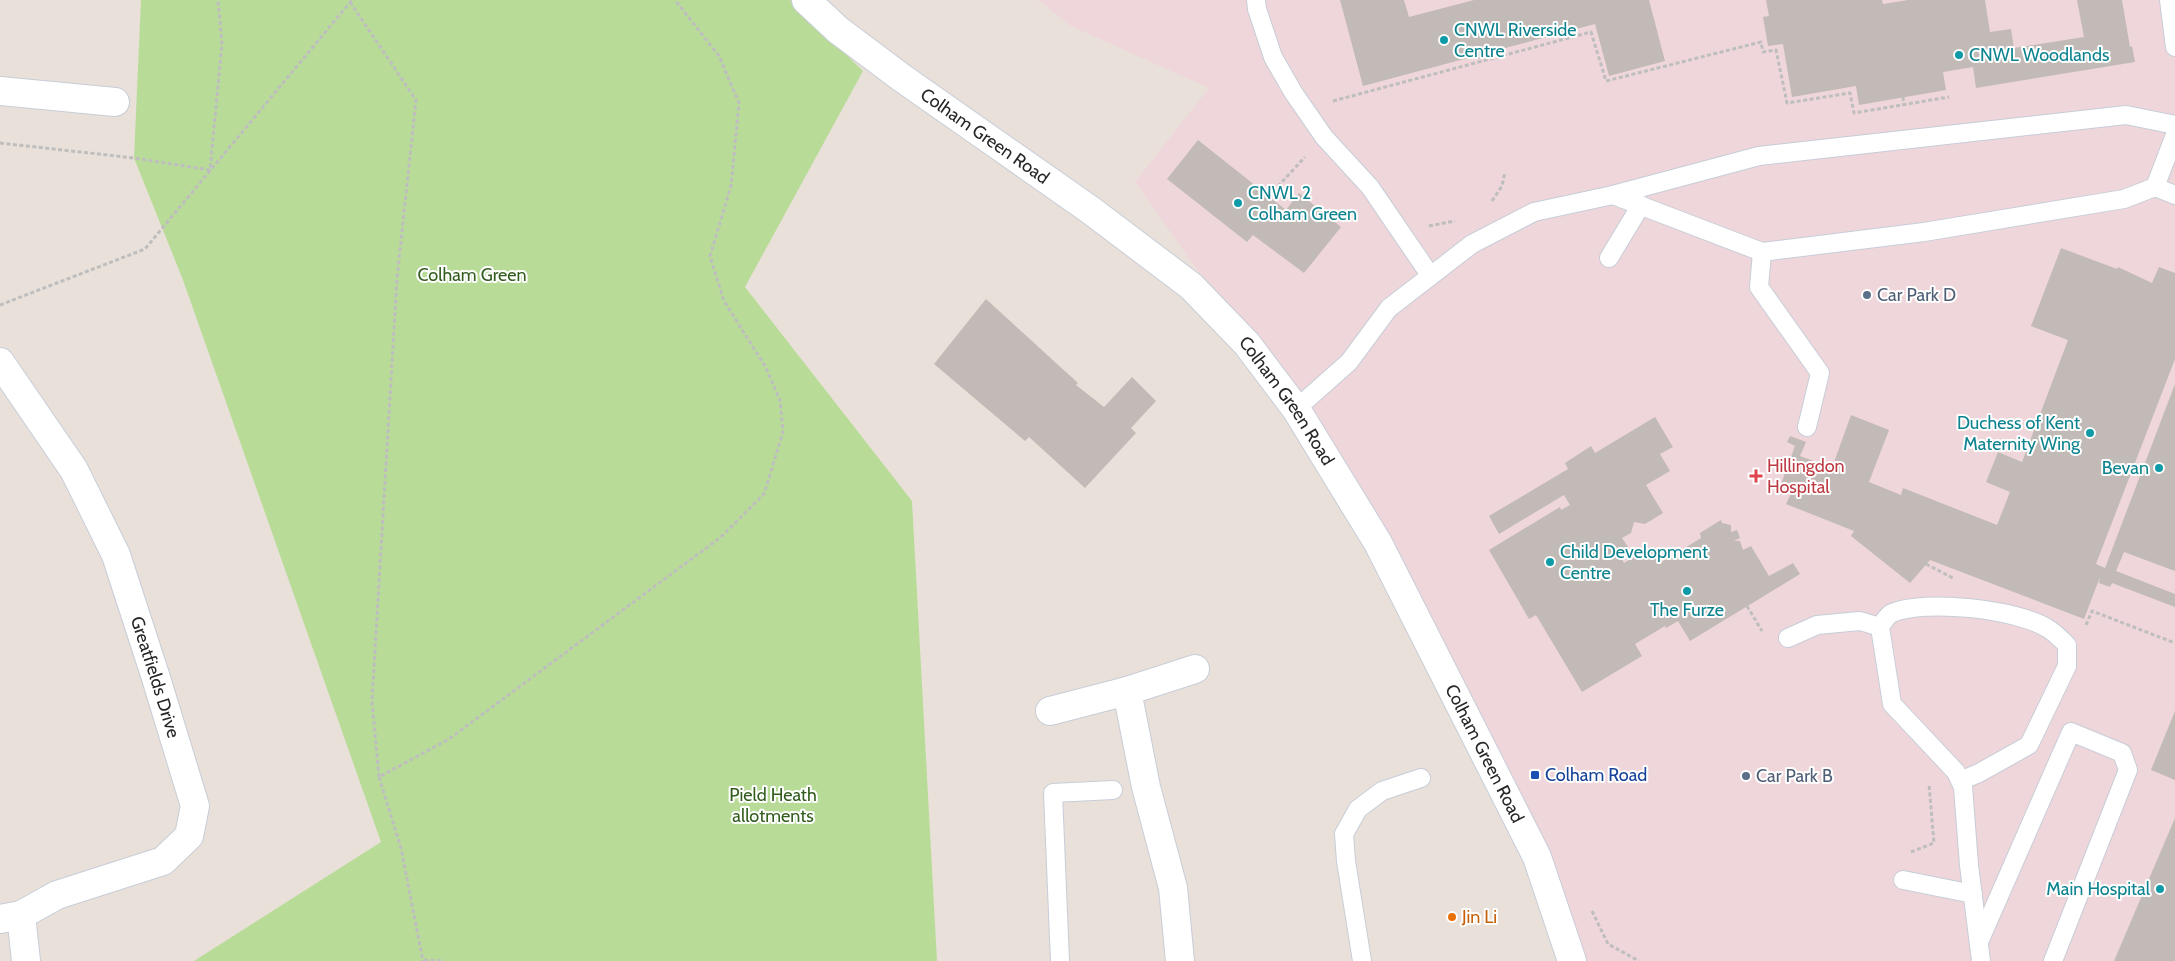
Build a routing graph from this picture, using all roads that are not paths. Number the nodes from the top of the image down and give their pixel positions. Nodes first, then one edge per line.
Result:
1 (806, 0) edge
2 (1256, 0) edge
3 (2169, 0) edge
4 (2175, 47) edge
5 (0, 91) edge
6 (115, 102) dead end
7 (2175, 125) edge
8 (2175, 135) edge
9 (2155, 187) junction
10 (1613, 195) junction
11 (2175, 195) edge
12 (1641, 205) junction
13 (1762, 252) junction
14 (1609, 258) dead end
15 (1430, 275) junction
16 (0, 362) edge
17 (1296, 409) junction
18 (1807, 427) dead end
19 (1880, 627) junction
20 (1788, 638) dead end
21 (1195, 669) dead end
22 (1127, 691) junction
23 (1050, 710) dead end
24 (1421, 778) dead end
25 (1960, 781) junction
26 (1113, 790) dead end
27 (1903, 880) dead end
28 (1973, 894) junction
29 (10, 917) edge
30 (1979, 943) junction
31 (26, 961) edge
32 (1060, 961) edge
33 (1180, 961) edge
34 (1362, 961) edge
35 (1572, 961) edge
36 (1981, 961) edge
37 (2052, 961) edge

1 - 17 street, Colham Green Road
2 - 15 lane
3 - 4 lane
5 - 6 street
7 - 10 lane
8 - 9 lane
9 - 11 lane
9 - 13 lane
10 - 12 lane
10 - 15 lane
12 - 13 lane
12 - 14 lane
13 - 18 lane
15 - 17 lane
16 - 29 street, Greatfields Drive
17 - 35 street, Colham Green Road
19 - 20 lane
19 - 25 lane
19 - 25 lane
21 - 22 street
22 - 23 street
22 - 33 street
24 - 34 lane
25 - 28 lane
26 - 32 lane
27 - 28 lane
28 - 30 lane
29 - 31 street, Greatfields Drive
30 - 36 lane
30 - 37 lane

